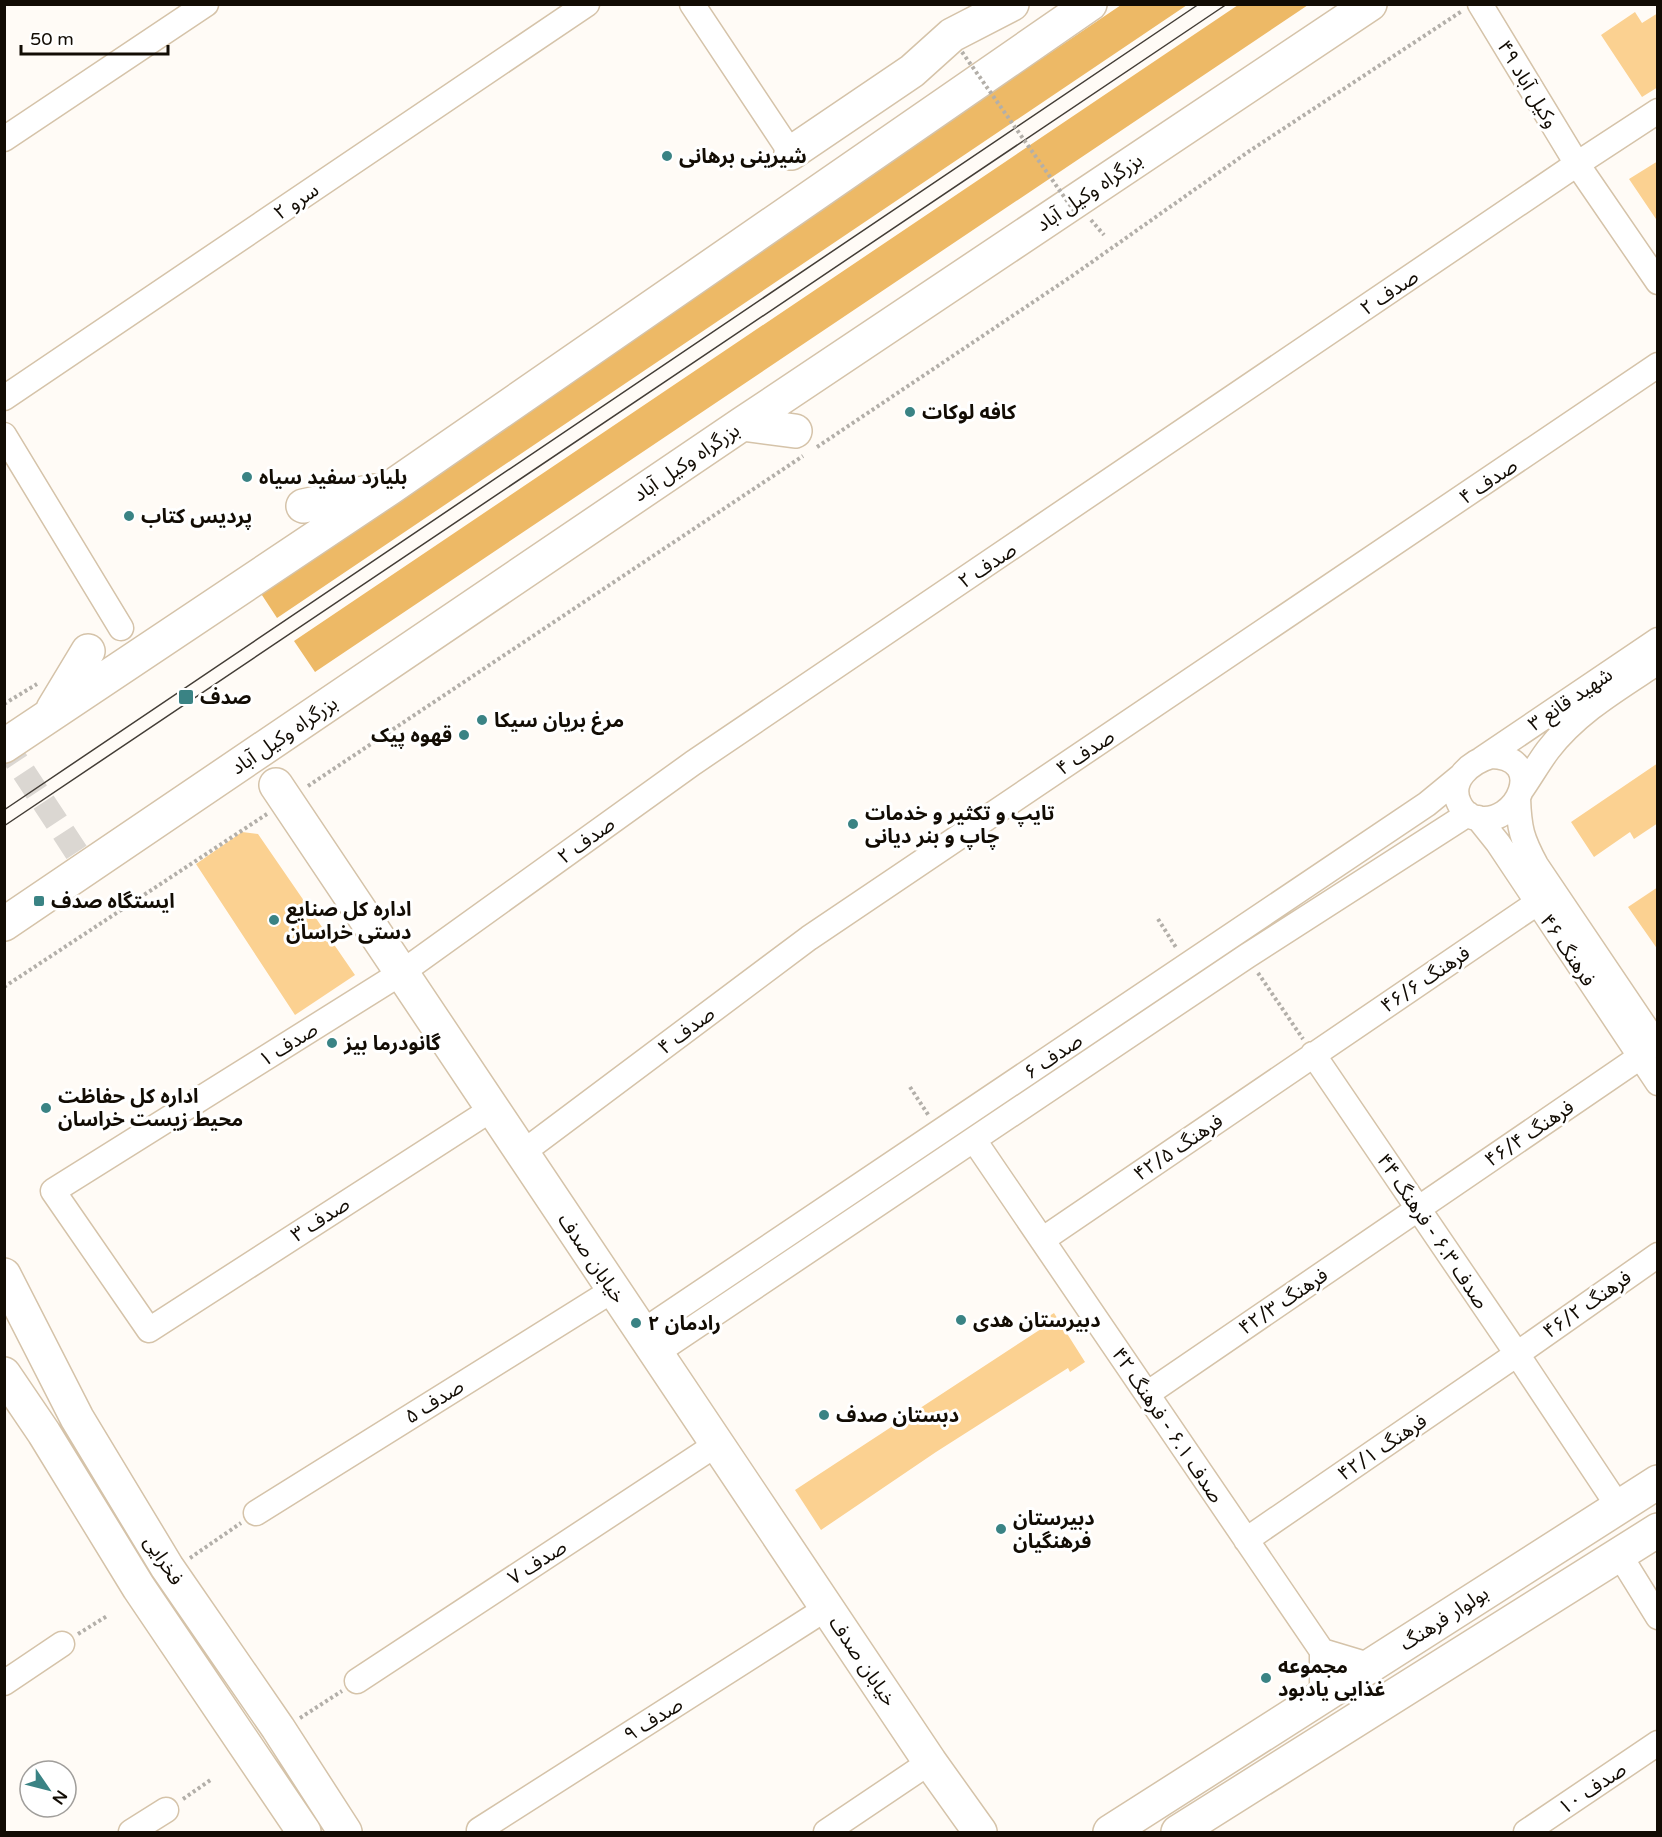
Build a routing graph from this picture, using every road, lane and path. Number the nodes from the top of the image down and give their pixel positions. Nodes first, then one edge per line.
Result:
1 (206, 4) edge
2 (587, 4) edge
3 (692, 4) edge
4 (1012, 4) edge
5 (1090, 4) edge
6 (1370, 4) edge
7 (1472, 4) edge
8 (1480, 4) edge
9 (963, 52) dead end
10 (1658, 111) edge
11 (4, 139) edge
12 (791, 153) joint
13 (1577, 164) junction
14 (1077, 215) dead end
15 (1089, 217) dead end
16 (1104, 235) dead end
17 (1658, 282) edge
18 (1658, 365) edge
19 (4, 398) edge
20 (742, 424) junction
21 (4, 435) edge
22 (806, 444) junction
23 (390, 488) junction
24 (303, 506) dead end
25 (121, 628) dead end
26 (1658, 640) edge
27 (88, 651) dead end
28 (1658, 662) edge
29 (47, 718) junction
30 (4, 746) edge
31 (1482, 759) junction
32 (1461, 776) junction
33 (281, 793) junction
34 (1520, 794) junction
35 (1473, 816) junction
36 (1538, 903) junction
37 (1158, 919) dead end
38 (4, 924) edge
39 (1247, 956) junction
40 (1188, 965) junction
41 (401, 973) junction
42 (4, 987) edge
43 (1151, 989) junction
44 (1165, 1011) junction
45 (1649, 1052) edge
46 (1313, 1054) junction
47 (1658, 1083) edge
48 (910, 1087) dead end
49 (492, 1109) junction
50 (940, 1131) junction
51 (974, 1140) junction
52 (522, 1153) junction
53 (1418, 1209) junction
54 (1042, 1240) junction
55 (1658, 1255) edge
56 (4, 1275) edge
57 (613, 1290) junction
58 (149, 1330) joint
59 (649, 1342) junction
60 (1517, 1354) junction
61 (4, 1374) edge
62 (1147, 1394) junction
63 (717, 1444) junction
64 (1658, 1482) edge
65 (1618, 1506) junction
66 (256, 1513) joint
67 (1658, 1530) edge
68 (1246, 1540) junction
69 (1619, 1554) junction
70 (175, 1565) junction
71 (827, 1608) junction
72 (107, 1616) dead end
73 (1658, 1617) edge
74 (62, 1644) joint
75 (1322, 1651) junction
76 (1372, 1666) junction
77 (357, 1681) joint
78 (4, 1683) edge
79 (1322, 1697) junction
80 (289, 1725) junction
81 (1658, 1743) edge
82 (930, 1762) junction
83 (212, 1779) dead end
84 (1185, 1785) junction
85 (166, 1810) joint
86 (1191, 1825) edge
87 (479, 1830) dead end
88 (131, 1833) edge
89 (304, 1833) edge
90 (345, 1833) edge
91 (359, 1833) edge
92 (826, 1833) edge
93 (980, 1833) edge
94 (1110, 1833) edge
95 (1526, 1833) edge

1 - 11 street
2 - 19 street, سرو ۲
3 - 12 street
4 - 12 main road
5 - 23 main road
6 - 20 main road, بزرگراه وکیل آباد
7 - 22 path
8 - 13 street, ۴۹ وکیل آباد
9 - 14 path, bridge
10 - 13 street, صدف ۲
13 - 17 street, ۴۹ وکیل آباد
13 - 41 street, صدف ۲
15 - 16 path
18 - 52 street, صدف ۴
20 - 22 main road
20 - 38 main road, بزرگراه وکیل آباد
21 - 25 street
22 - 33 path
23 - 24 main road
23 - 29 main road
26 - 31 street, شهید قانع ۳
27 - 29 main road
28 - 34 street, شهید قانع ۳
29 - 30 main road
31 - 32 street
31 - 34 street
32 - 35 street
32 - 40 street, صدف ۶
33 - 41 main road, خیابان صدف
33 - 42 path
34 - 35 street
34 - 45 street, فرهنگ ۴۶
35 - 36 street, فرهنگ ۴۶
35 - 39 street, صدف ۶
36 - 45 street, فرهنگ ۴۶
36 - 46 street, فرهنگ ۴۶/۶
37 - 40 path
39 - 44 street, صدف ۶
39 - 46 path
40 - 43 street, صدف ۶
41 - 49 main road, خیابان صدف
41 - 58 street, صدف ۱
43 - 44 street
43 - 50 street, صدف ۶
44 - 51 street, صدف ۶
45 - 47 street, فرهنگ ۴۶
45 - 53 street, فرهنگ ۴۶/۴
46 - 53 street, صدف ۶.۳ - فرهنگ ۴۴
46 - 54 street, فرهنگ ۴۲/۵
48 - 50 path
49 - 52 main road, خیابان صدف
49 - 58 street, صدف ۳
50 - 59 street, صدف ۶
51 - 54 street, صدف ۶.۱ - فرهنگ ۴۲
51 - 59 street, صدف ۶
52 - 57 main road, خیابان صدف
53 - 60 street, صدف ۶.۳ - فرهنگ ۴۴
53 - 62 street, فرهنگ ۴۲/۳
54 - 62 street, صدف ۶.۱ - فرهنگ ۴۲
55 - 60 street, فرهنگ ۴۶/۲
56 - 70 main road, فخرایی
57 - 59 main road, خیابان صدف
57 - 66 street, صدف ۵
59 - 63 main road, خیابان صدف
60 - 65 street, صدف ۶.۳ - فرهنگ ۴۴
60 - 68 street, فرهنگ ۴۲/۱
61 - 89 main road, فخرایی
62 - 68 street, صدف ۶.۱ - فرهنگ ۴۲
63 - 71 main road, خیابان صدف
63 - 77 street, صدف ۷
64 - 65 main road, بولوار فرهنگ
65 - 76 main road, بولوار فرهنگ
66 - 70 path
67 - 69 main road, بولوار فرهنگ
68 - 75 street, صدف ۶.۱ - فرهنگ ۴۲
69 - 73 street
69 - 86 main road, بولوار فرهنگ
70 - 80 street
70 - 90 main road, فخرایی
71 - 82 main road, خیابان صدف
71 - 87 street, صدف ۹
72 - 74 path
74 - 78 street
75 - 76 street
75 - 79 street
76 - 79 main road, بولوار فرهنگ
77 - 80 path
79 - 84 main road, بولوار فرهنگ
80 - 91 street
81 - 95 street, صدف ۱۰
82 - 92 street
82 - 93 main road, خیابان صدف
83 - 85 path
84 - 86 main road
84 - 94 main road, بولوار فرهنگ
85 - 88 street

